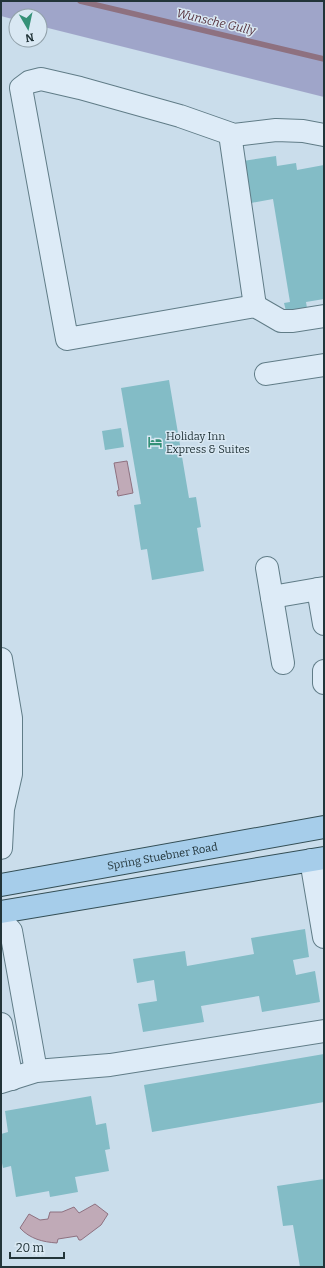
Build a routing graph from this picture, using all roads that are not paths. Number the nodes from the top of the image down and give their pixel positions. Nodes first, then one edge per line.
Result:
1 (230, 134) junction
2 (324, 135) edge
3 (255, 306) junction
4 (324, 316) edge
5 (324, 364) edge
6 (266, 374) dead end
7 (267, 568) dead end
8 (321, 588) edge
9 (272, 597) junction
10 (324, 624) edge
11 (1, 659) edge
12 (283, 663) dead end
13 (324, 671) edge
14 (324, 683) edge
15 (317, 829) edge
16 (1, 848) edge
17 (317, 859) edge
18 (1, 884) edge
19 (1, 912) edge
20 (1, 920) edge
21 (324, 937) edge
22 (1, 1024) edge
23 (324, 1031) edge
24 (36, 1070) junction
25 (6, 1081) edge

1 - 2 lane
1 - 3 lane
1 - 3 lane
3 - 4 lane
5 - 6 lane
7 - 9 lane
8 - 9 lane
8 - 10 lane
9 - 12 lane
11 - 16 lane
13 - 14 lane
15 - 17 main road
15 - 18 main road, Spring Stuebner Road
17 - 19 main road
17 - 21 lane
20 - 24 lane
22 - 25 lane
23 - 24 lane
24 - 25 lane

